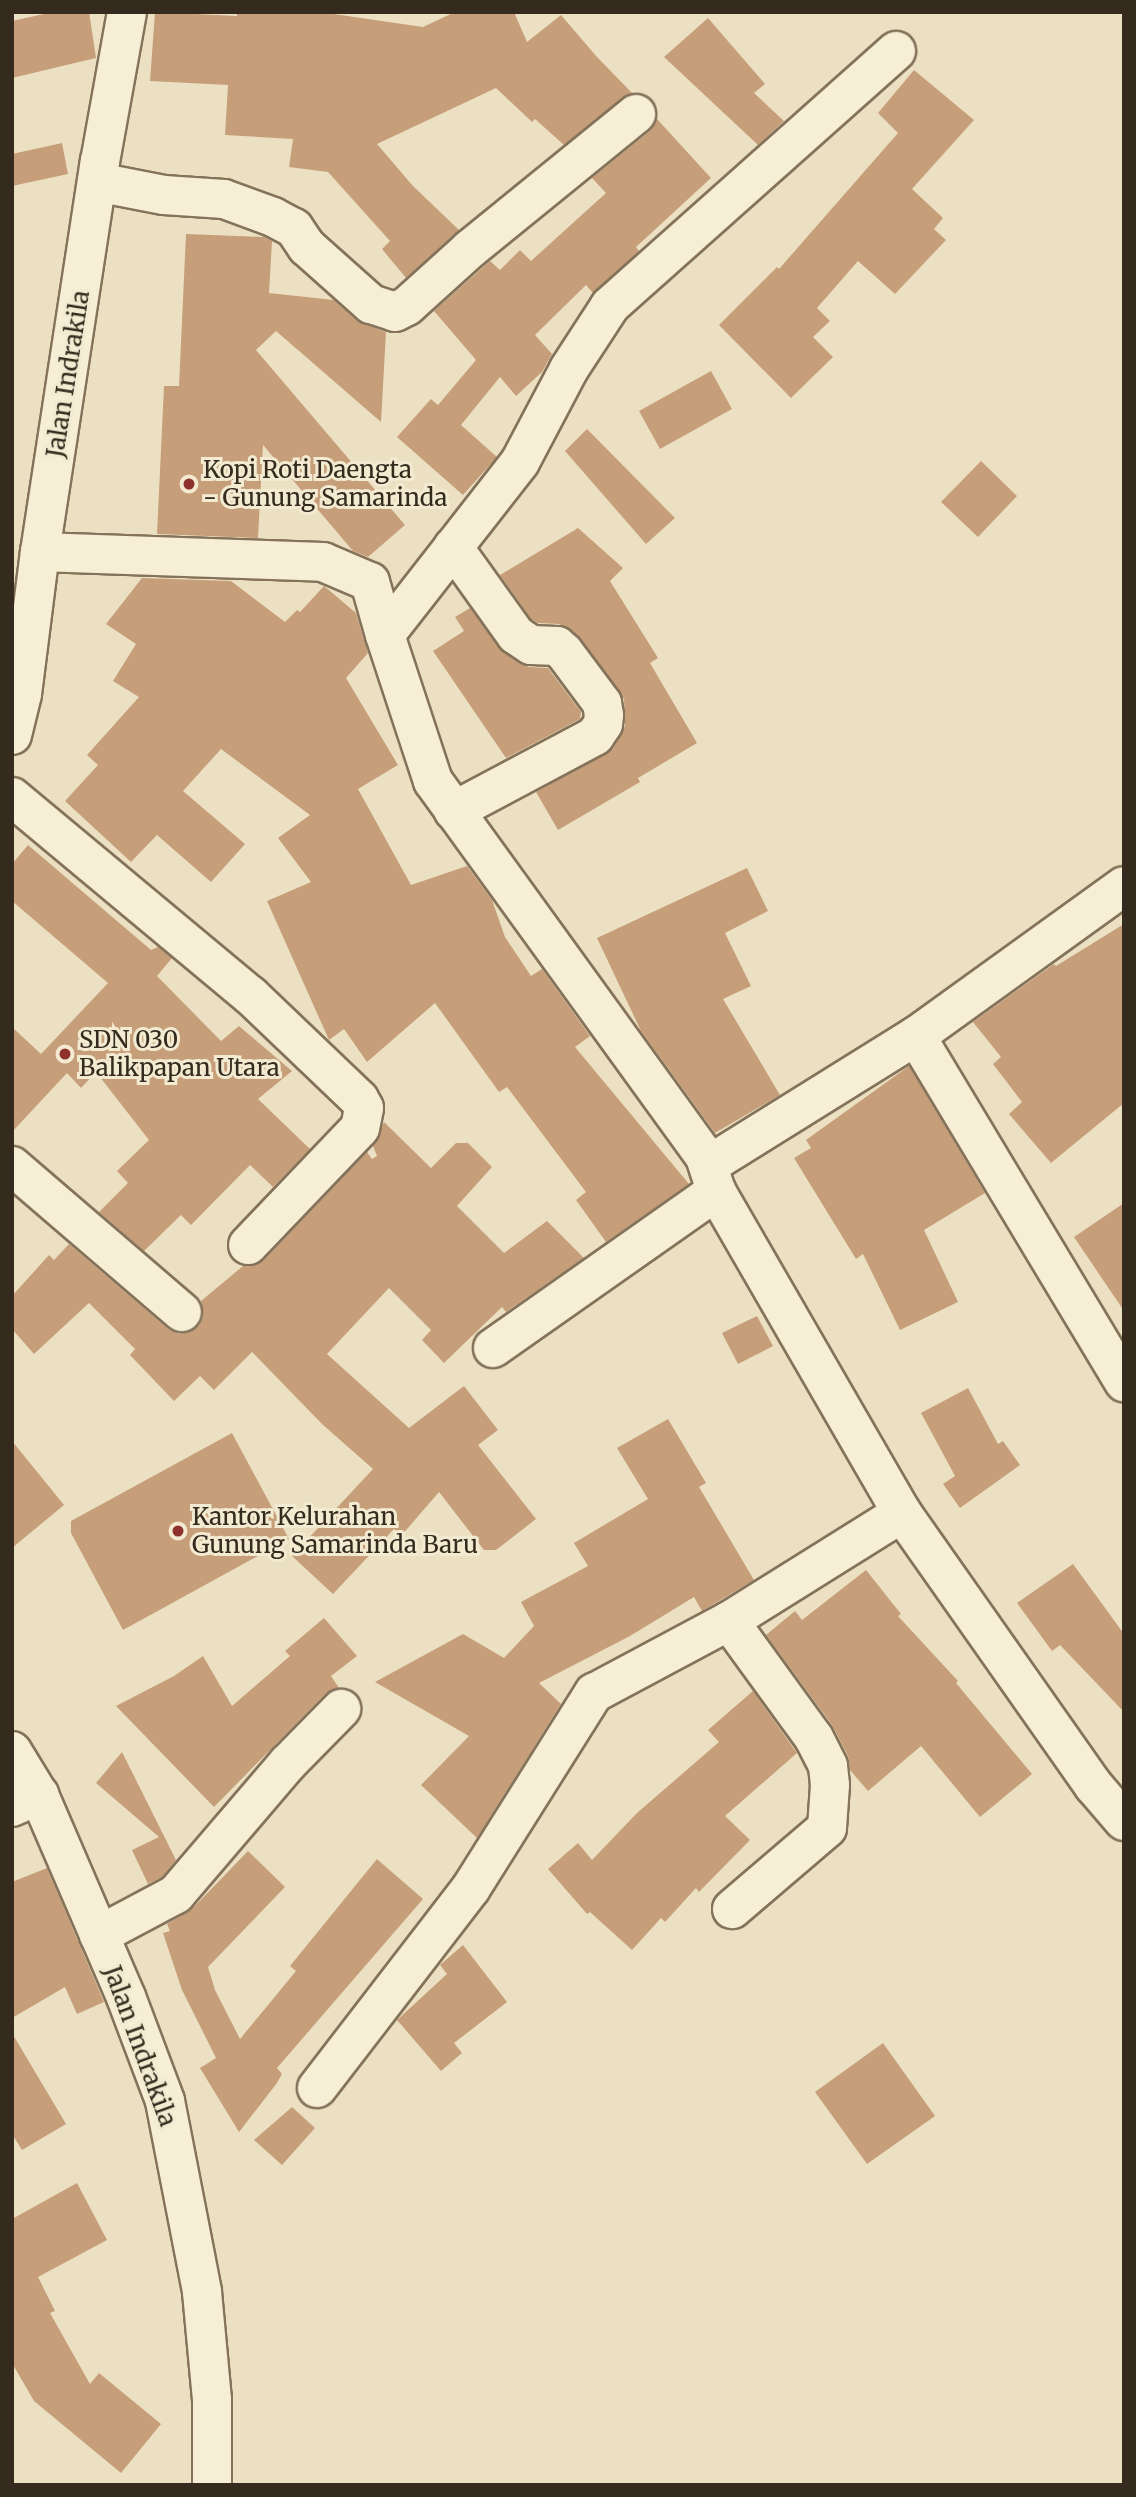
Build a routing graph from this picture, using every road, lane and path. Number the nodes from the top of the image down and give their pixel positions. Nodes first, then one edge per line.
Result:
1 (127, 12) edge
2 (896, 51) dead end
3 (636, 114) dead end
4 (97, 182) junction
5 (453, 547) junction
6 (40, 552) junction
7 (385, 635) junction
8 (12, 735) edge
9 (12, 797) edge
10 (454, 811) junction
11 (1124, 886) edge
12 (916, 1036) junction
13 (12, 1166) edge
14 (713, 1178) junction
15 (248, 1245) dead end
16 (182, 1312) dead end
17 (493, 1348) dead end
18 (1124, 1381) edge
19 (902, 1513) junction
20 (729, 1621) junction
21 (341, 1709) dead end
22 (12, 1751) edge
23 (26, 1801) edge
24 (1124, 1821) edge
25 (732, 1909) dead end
26 (99, 1935) junction
27 (317, 2088) dead end
28 (212, 2485) edge

1 - 4 street, Jalan Indrakila
2 - 5 street
3 - 4 street
4 - 6 street, Jalan Indrakila
5 - 7 street
5 - 10 street
6 - 7 street
6 - 8 street, Jalan Indrakila
7 - 10 street
9 - 15 street
10 - 14 street
11 - 12 street
12 - 14 street
12 - 18 street
13 - 16 street
14 - 17 street
14 - 19 street
19 - 20 street
19 - 24 street
20 - 25 street
20 - 27 street
21 - 26 street
22 - 23 street, Jalan Indrakila
23 - 26 street, Jalan Indrakila
26 - 28 street, Jalan Indrakila

